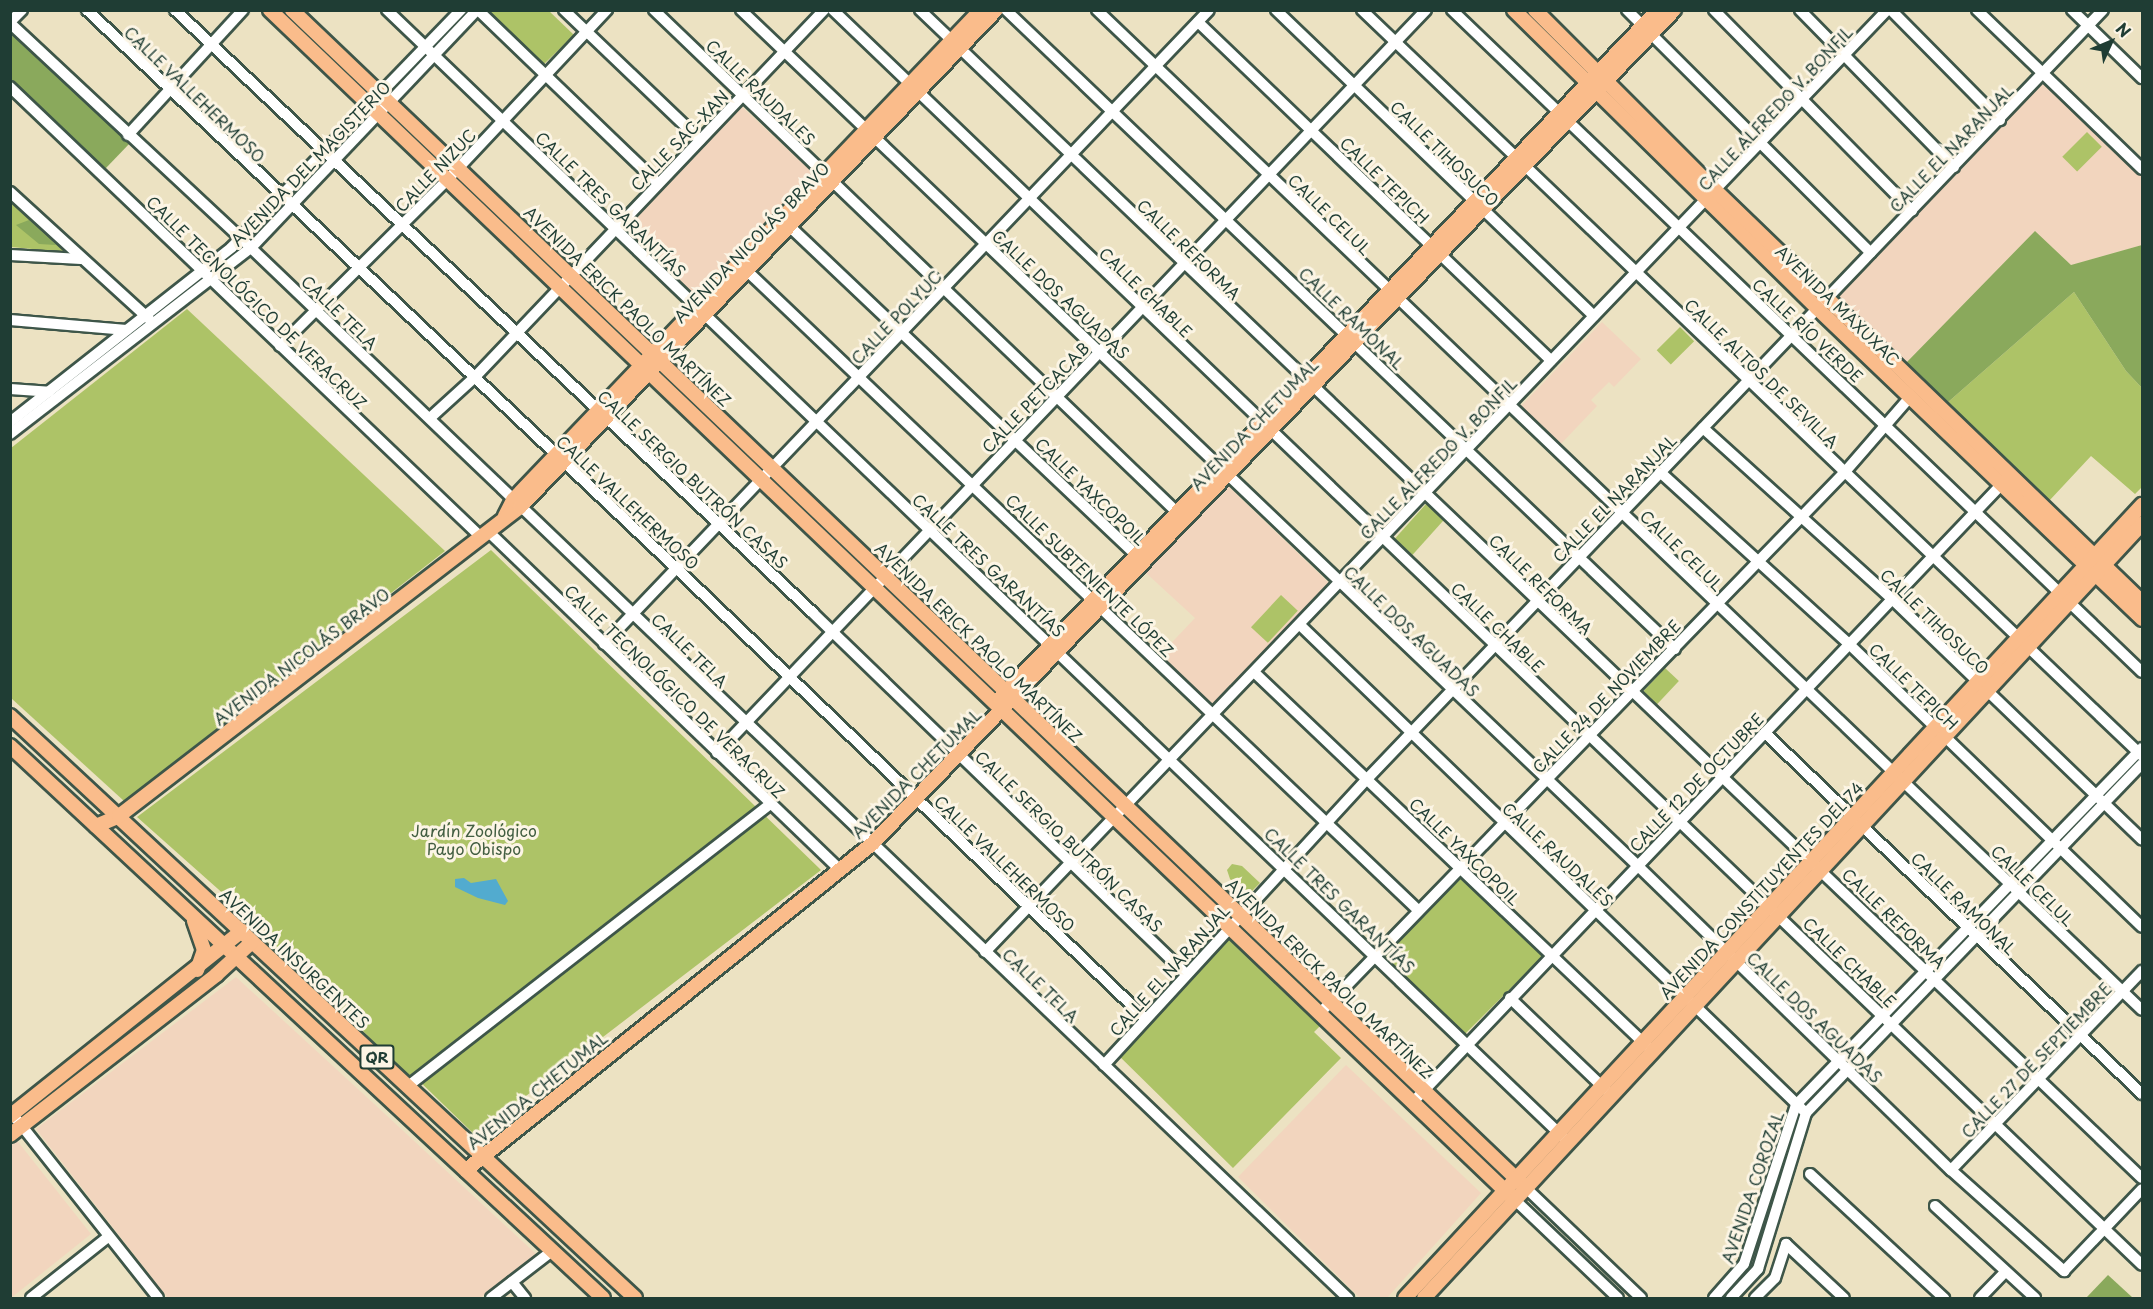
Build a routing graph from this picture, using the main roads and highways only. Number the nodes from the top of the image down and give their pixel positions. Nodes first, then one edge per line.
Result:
1 (270, 10) edge
2 (292, 10) edge
3 (981, 10) edge
4 (996, 10) edge
5 (1514, 10) edge
6 (1535, 10) edge
7 (1658, 10) edge
8 (1674, 10) edge
9 (1647, 30) junction
10 (956, 44) junction
11 (1603, 77) junction
12 (1592, 88) junction
13 (1712, 196) junction
14 (657, 357) junction
15 (646, 368) junction
16 (2142, 506) edge
17 (2142, 524) edge
18 (2094, 565) junction
19 (2142, 602) edge
20 (2142, 619) edge
21 (1010, 694) junction
22 (999, 706) junction
23 (10, 716) edge
24 (10, 746) edge
25 (118, 816) junction
26 (101, 831) junction
27 (192, 916) junction
28 (242, 931) junction
29 (252, 942) junction
30 (226, 947) junction
31 (237, 957) junction
32 (197, 970) junction
33 (286, 973) junction
34 (216, 975) junction
35 (267, 985) junction
36 (11, 1114) edge
37 (10, 1135) edge
38 (482, 1155) junction
39 (466, 1170) junction
40 (1521, 1184) junction
41 (1510, 1195) junction
42 (543, 1213) junction
43 (528, 1229) junction
44 (616, 1281) junction
45 (602, 1298) edge
46 (635, 1299) edge
47 (1404, 1299) edge
48 (1424, 1299) edge

1 - 15 main road, AVENIDA ERICK PAOLO MARTÍNEZ
2 - 14 main road, AVENIDA ERICK PAOLO MARTÍNEZ
3 - 10 main road, AVENIDA NICOLÁS BRAVO
4 - 10 main road, AVENIDA NICOLÁS BRAVO
5 - 12 main road, AVENIDA MAXUXAC
6 - 11 main road, AVENIDA MAXUXAC
7 - 9 main road, AVENIDA CHETUMAL
8 - 9 main road, AVENIDA CHETUMAL
9 - 11 main road, AVENIDA CHETUMAL
10 - 14 main road, AVENIDA NICOLÁS BRAVO
11 - 12 main road, AVENIDA CHETUMAL
11 - 13 main road, AVENIDA MAXUXAC
12 - 13 main road, AVENIDA MAXUXAC
12 - 21 main road, AVENIDA CHETUMAL
13 - 18 main road, AVENIDA MAXUXAC
13 - 18 main road, AVENIDA MAXUXAC
14 - 15 main road, AVENIDA NICOLÁS BRAVO
14 - 21 main road, AVENIDA ERICK PAOLO MARTÍNEZ
15 - 22 main road, AVENIDA ERICK PAOLO MARTÍNEZ
15 - 25 main road, AVENIDA NICOLÁS BRAVO
16 - 18 main road, AVENIDA CONSTITUYENTES DEL 74
17 - 18 main road, AVENIDA CONSTITUYENTES DEL 74
18 - 19 main road, AVENIDA MAXUXAC
18 - 20 main road, AVENIDA MAXUXAC
18 - 40 main road, AVENIDA CONSTITUYENTES DEL 74
21 - 22 main road, AVENIDA CHETUMAL
21 - 40 main road, AVENIDA ERICK PAOLO MARTÍNEZ
22 - 38 main road, AVENIDA CHETUMAL
22 - 41 main road, AVENIDA ERICK PAOLO MARTÍNEZ
23 - 25 main road, AVENIDA INSURGENTES / QR
24 - 26 main road, QR
25 - 26 main road, AVENIDA NICOLÁS BRAVO
25 - 28 main road, AVENIDA INSURGENTES / QR
26 - 27 main road, QR
27 - 30 main road, QR
27 - 32 main road
28 - 29 main road, AVENIDA INSURGENTES / QR
28 - 30 main road
29 - 31 main road
29 - 33 main road, AVENIDA INSURGENTES / QR
30 - 31 main road, QR
30 - 32 main road
31 - 34 main road
31 - 35 main road, QR
32 - 36 main road
33 - 35 main road
33 - 38 main road, AVENIDA INSURGENTES / QR
34 - 35 main road
34 - 37 main road
35 - 39 main road, QR
38 - 39 main road, AVENIDA CHETUMAL
38 - 42 main road, AVENIDA INSURGENTES / QR
39 - 43 main road, QR
40 - 41 main road, AVENIDA CONSTITUYENTES DEL 74
41 - 47 main road, AVENIDA CONSTITUYENTES DEL 74
41 - 48 main road, AVENIDA CONSTITUYENTES DEL 74
42 - 43 main road
42 - 44 main road, AVENIDA INSURGENTES / QR
43 - 45 main road, QR
44 - 45 main road
44 - 46 main road, AVENIDA INSURGENTES / QR

